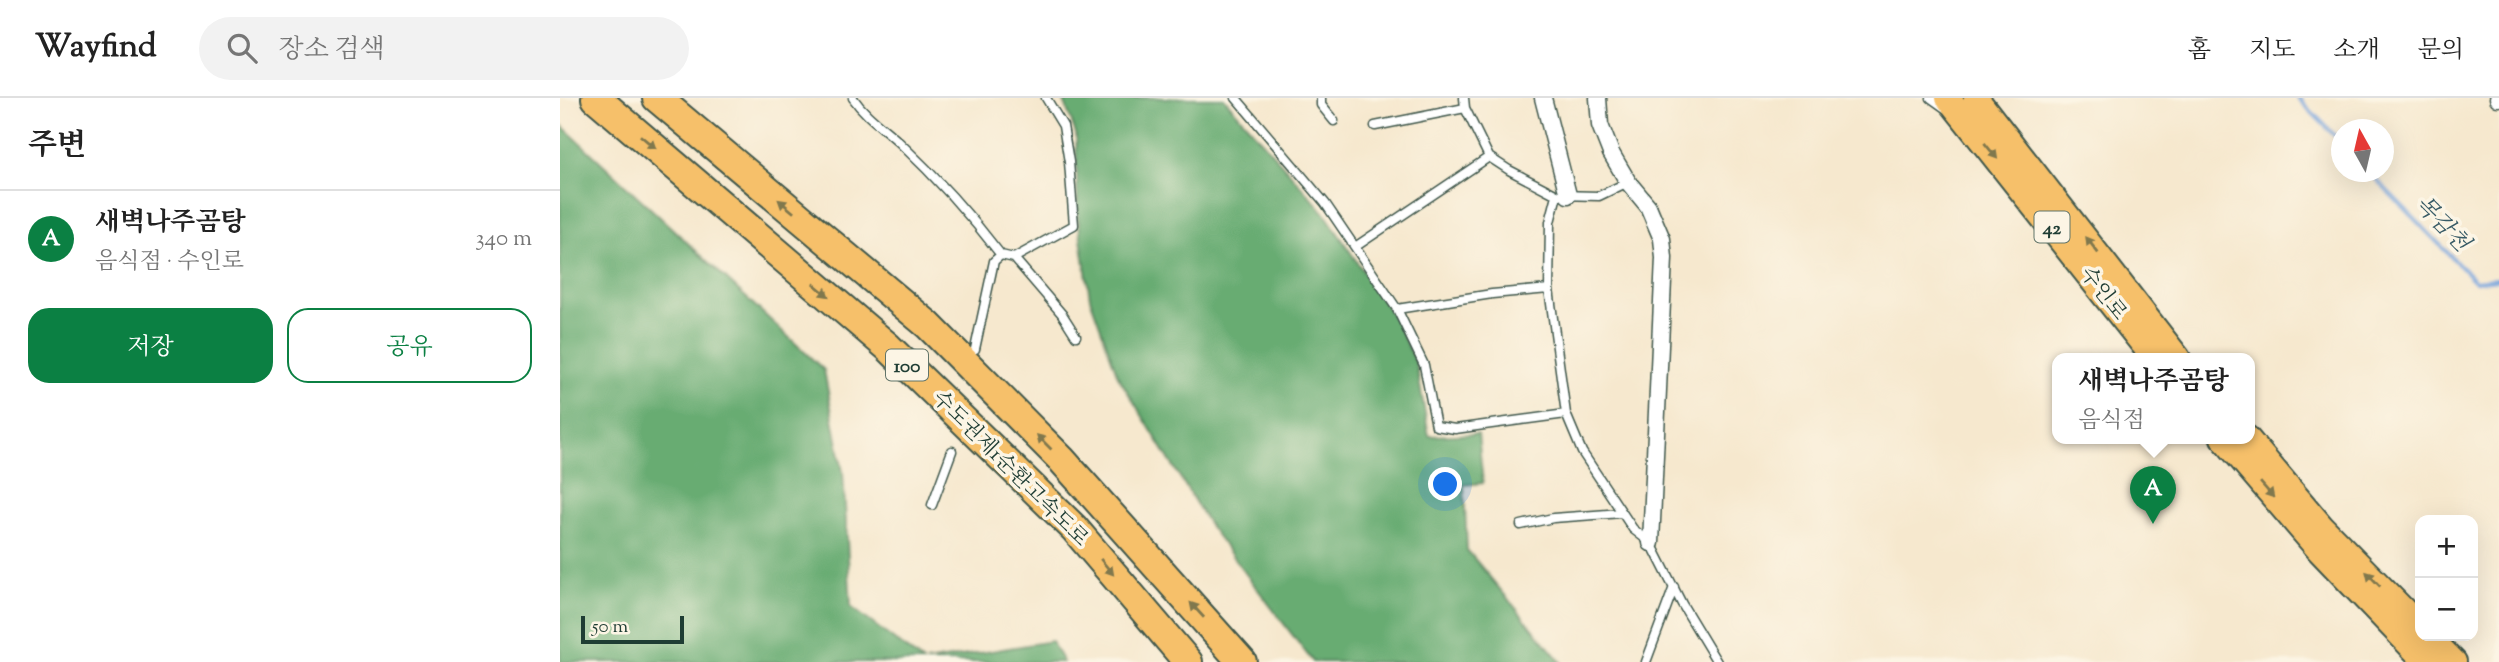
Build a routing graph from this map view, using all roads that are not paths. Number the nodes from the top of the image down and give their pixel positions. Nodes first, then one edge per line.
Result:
1 (596, 98) edge
2 (657, 98) edge
3 (853, 98) edge
4 (1046, 98) edge
5 (1236, 98) edge
6 (1321, 98) edge
7 (1464, 98) edge
8 (1544, 98) edge
9 (1598, 98) edge
10 (1931, 98) edge
11 (1948, 98) edge
12 (1976, 98) edge
13 (1465, 108) junction
14 (1334, 121) dead end
15 (1375, 126) dead end
16 (1970, 126) junction
17 (1489, 157) junction
18 (1628, 182) junction
19 (1562, 195) junction
20 (1355, 247) junction
21 (1002, 256) junction
22 (1014, 258) junction
23 (1549, 289) junction
24 (1397, 309) junction
25 (1076, 335) dead end
26 (975, 349) dead end
27 (2150, 353) edge
28 (2174, 353) edge
29 (1566, 414) junction
30 (2228, 444) edge
31 (2252, 444) edge
32 (952, 451) dead end
33 (932, 505) dead end
34 (1622, 513) junction
35 (1521, 525) dead end
36 (1651, 544) junction
37 (1674, 587) junction
38 (2415, 622) edge
39 (2433, 641) edge
40 (1188, 662) edge
41 (1242, 662) edge
42 (1646, 662) edge
43 (1717, 662) edge
44 (2426, 662) edge
45 (2454, 662) edge

1 -> 40 highway, 수도권제1순환고속도로 / 100
41 -> 2 highway, 수도권제1순환고속도로 / 100
3 - 21 lane
4 - 22 lane
5 - 20 lane
6 - 14 lane
7 - 13 lane
8 - 19 street
9 - 18 street
10 - 16 lane
11 - 16 main road, 수인로 / 42
28 -> 12 main road, 수인로 / 42
13 - 15 lane
13 - 17 lane
16 -> 27 main road, 수인로 / 42
17 - 19 lane
17 - 20 lane
18 - 19 lane
18 - 36 street
19 - 23 lane
20 - 24 lane
21 - 22 lane
21 - 26 lane
22 - 25 lane
23 - 24 lane
23 - 29 lane
24 - 29 lane
29 - 34 lane
30 -> 44 main road
38 -> 31 main road
32 - 33 lane
34 - 35 lane
34 - 36 lane
36 - 37 lane
37 - 42 lane
37 - 43 lane
39 - 45 main road

